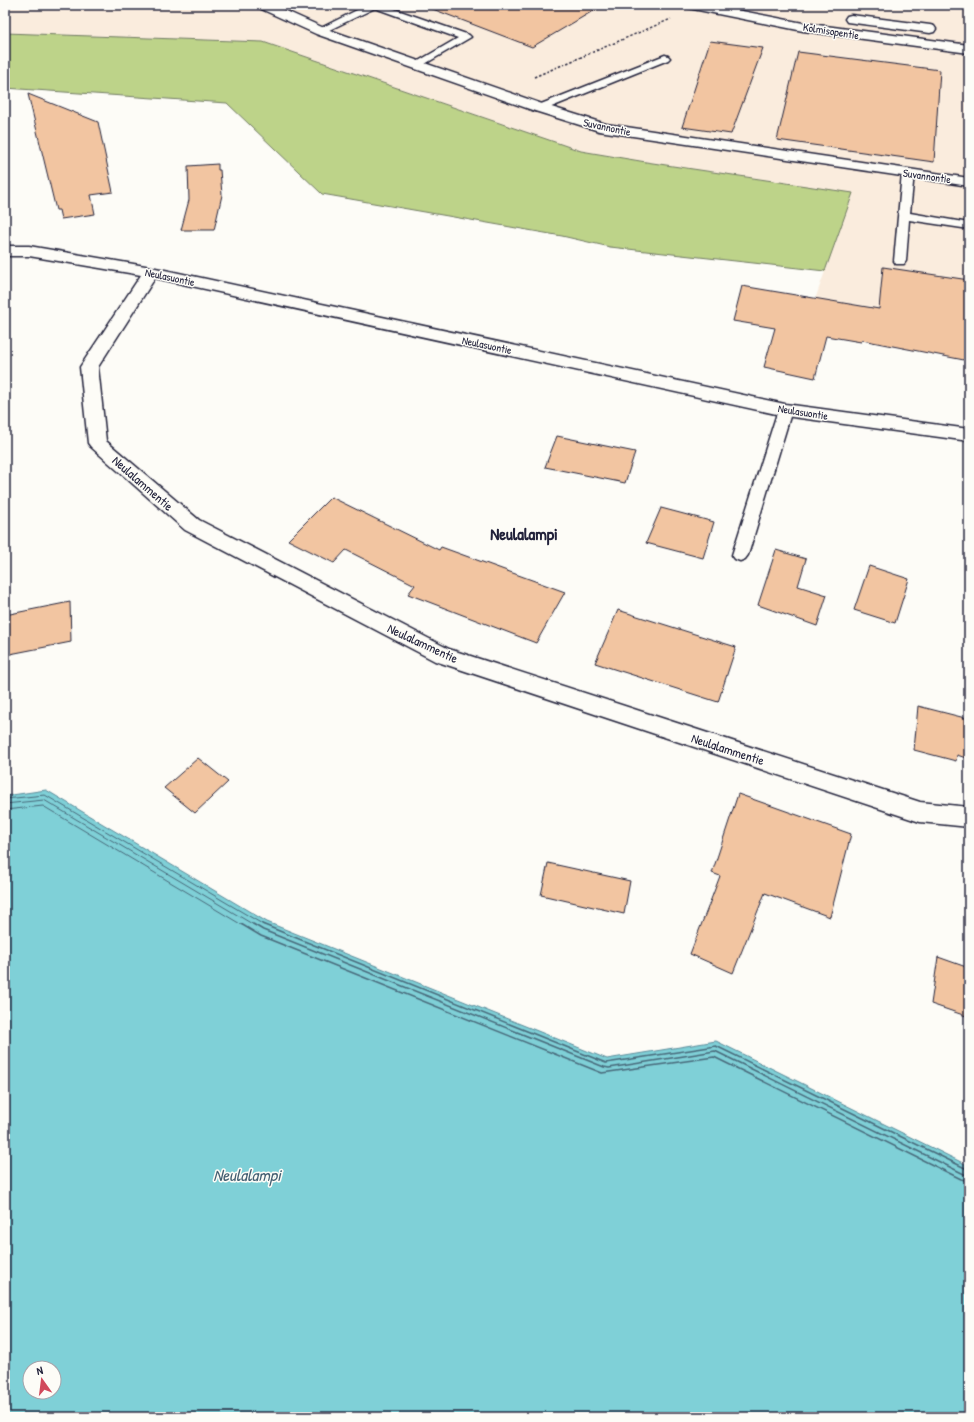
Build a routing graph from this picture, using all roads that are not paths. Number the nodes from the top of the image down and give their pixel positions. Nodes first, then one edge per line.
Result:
1 (263, 5) edge
2 (694, 5) edge
3 (841, 18) dead end
4 (938, 30) dead end
5 (320, 31) junction
6 (969, 48) edge
7 (665, 58) dead end
8 (418, 65) junction
9 (540, 108) junction
10 (908, 173) junction
11 (969, 182) edge
12 (904, 216) junction
13 (969, 226) edge
14 (5, 251) edge
15 (900, 260) dead end
16 (151, 272) junction
17 (785, 410) junction
18 (969, 436) edge
19 (740, 555) dead end
20 (969, 817) edge

1 - 5 street, Suvannontie
2 - 6 street, Kolmisopentie
3 - 4 street, Kolmisopentie
5 - 8 street, Suvannontie
5 - 8 lane
7 - 9 lane
8 - 9 street, Suvannontie
9 - 10 street, Suvannontie
10 - 11 street, Suvannontie
10 - 12 lane
12 - 13 lane
12 - 15 lane
14 - 16 street, Neulasuontie
16 - 17 street, Neulasuontie
16 - 20 street, Neulalammentie
17 - 18 street, Neulasuontie
17 - 19 lane

